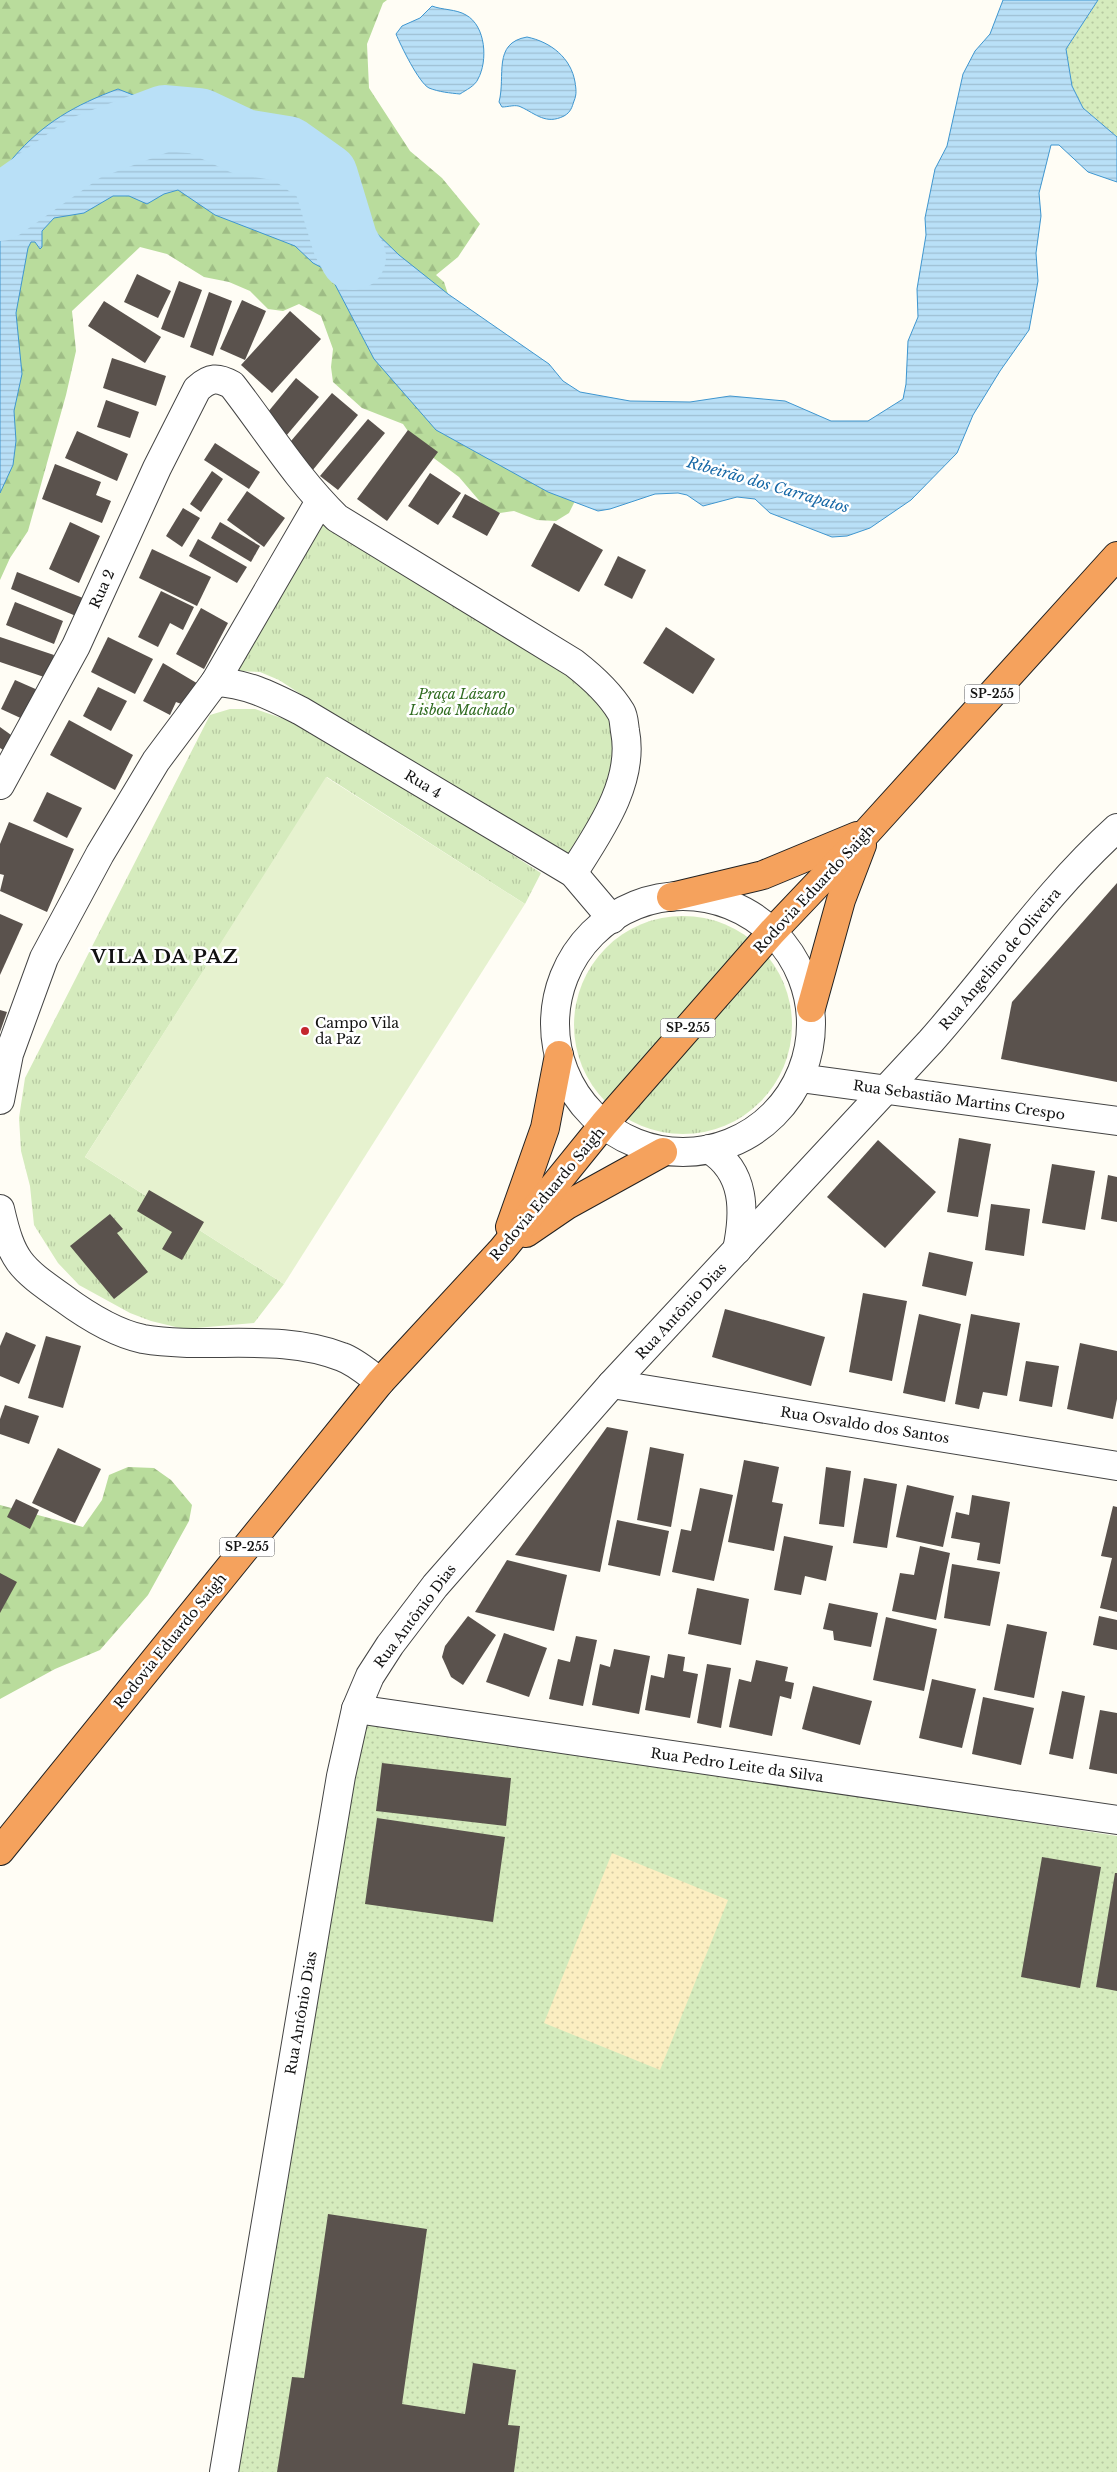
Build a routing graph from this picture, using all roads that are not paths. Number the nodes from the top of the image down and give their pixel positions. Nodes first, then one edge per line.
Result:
1 (320, 501) junction
2 (1117, 556) edge
3 (215, 682) junction
4 (0, 785) edge
5 (1117, 828) edge
6 (868, 832) junction
7 (572, 873) junction
8 (671, 897) junction
9 (612, 918) junction
10 (772, 932) junction
11 (810, 1008) junction
12 (559, 1055) junction
13 (800, 1078) junction
14 (884, 1090) junction
15 (0, 1100) edge
16 (1117, 1121) edge
17 (604, 1124) junction
18 (709, 1149) junction
19 (663, 1152) junction
20 (0, 1209) edge
21 (4, 1245) edge
22 (502, 1250) junction
23 (737, 1250) junction
24 (380, 1382) junction
25 (612, 1384) junction
26 (1117, 1466) edge
27 (356, 1709) junction
28 (1117, 1820) edge
29 (0, 1851) edge
30 (224, 2472) edge

1 - 3 street
1 - 4 street, Rua 2
1 - 7 street
2 - 6 highway, Rodovia Eduardo Saigh / SP-255
3 - 7 street, Rua 4
3 - 15 street
5 - 14 street, Rua Angelino de Oliveira
6 - 8 highway
6 - 10 highway, Rodovia Eduardo Saigh / SP-255
6 - 11 highway
7 - 9 street, Rua 4
8 - 9 street
8 - 10 street
9 - 12 street
10 - 11 street
10 - 17 highway, Rodovia Eduardo Saigh / SP-255
11 - 13 street
12 - 17 street
12 - 22 highway
13 - 14 street, Rua Sebastião Martins Crespo
13 - 18 street
14 - 16 street, Rua Sebastião Martins Crespo
14 - 23 street, Rua Antônio Dias
17 - 19 street
17 - 22 highway, Rodovia Eduardo Saigh / SP-255
18 - 19 street
18 - 23 street
19 - 22 highway
20 - 21 street
21 - 24 street
22 - 24 highway, Rodovia Eduardo Saigh / SP-255
23 - 25 street, Rua Antônio Dias
24 - 29 highway, Rodovia Eduardo Saigh / SP-255
25 - 26 street, Rua Osvaldo dos Santos
25 - 27 street, Rua Antônio Dias
27 - 28 street, Rua Pedro Leite da Silva
27 - 30 street, Rua Antônio Dias

